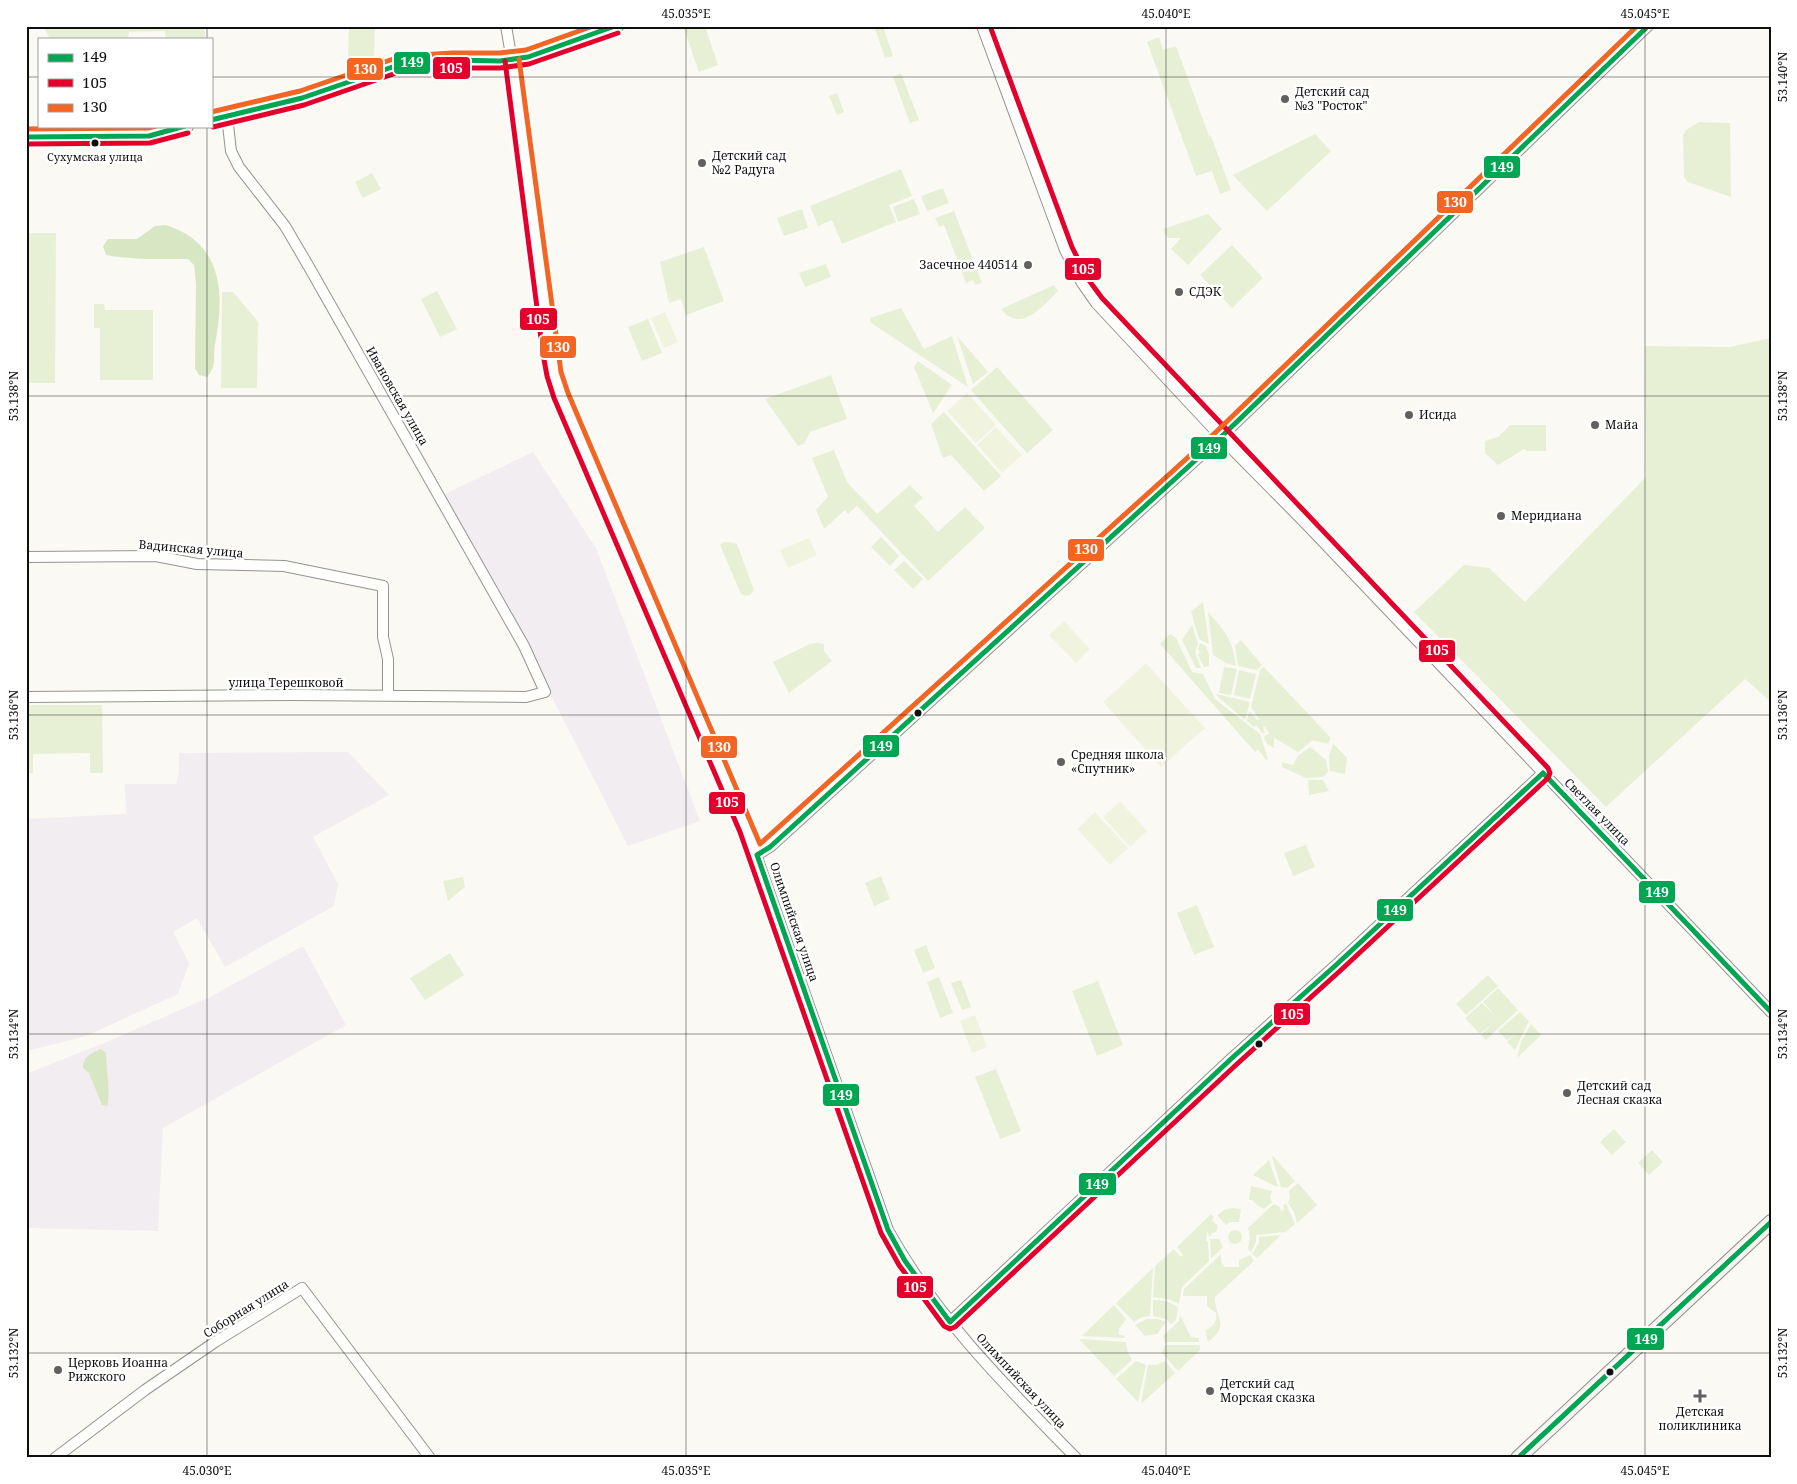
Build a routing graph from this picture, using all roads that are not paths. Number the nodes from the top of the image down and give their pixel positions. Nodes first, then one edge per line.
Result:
1 (506, 26) edge
2 (616, 26) edge
3 (982, 26) edge
4 (1648, 26) edge
5 (512, 60) junction
6 (227, 116) junction
7 (212, 120) edge
8 (180, 128) edge
9 (26, 137) edge
10 (1221, 437) junction
11 (26, 556) edge
12 (545, 692) joint
13 (388, 695) junction
14 (26, 698) edge
15 (1543, 773) junction
16 (757, 855) junction
17 (1771, 1012) edge
18 (1771, 1222) edge
19 (950, 1322) junction
20 (55, 1458) edge
21 (430, 1458) edge
22 (1076, 1458) edge
23 (1518, 1458) edge

1 - 5 street, Олимпийская улица
2 - 5 main road
3 - 10 street, Светлая улица
4 - 10 street
5 - 6 main road
5 - 16 street, Олимпийская улица
6 - 7 main road
6 - 12 street, Ивановская улица
8 - 9 main road
10 - 15 street, Светлая улица
10 - 16 street
11 - 13 street, Вадинская улица
12 - 13 street, улица Терешковой
13 - 14 street, улица Терешковой
15 - 17 street, Светлая улица
15 - 19 street
16 - 19 street, Олимпийская улица
18 - 23 main road
19 - 22 street, Олимпийская улица
20 - 21 street, Соборная улица

